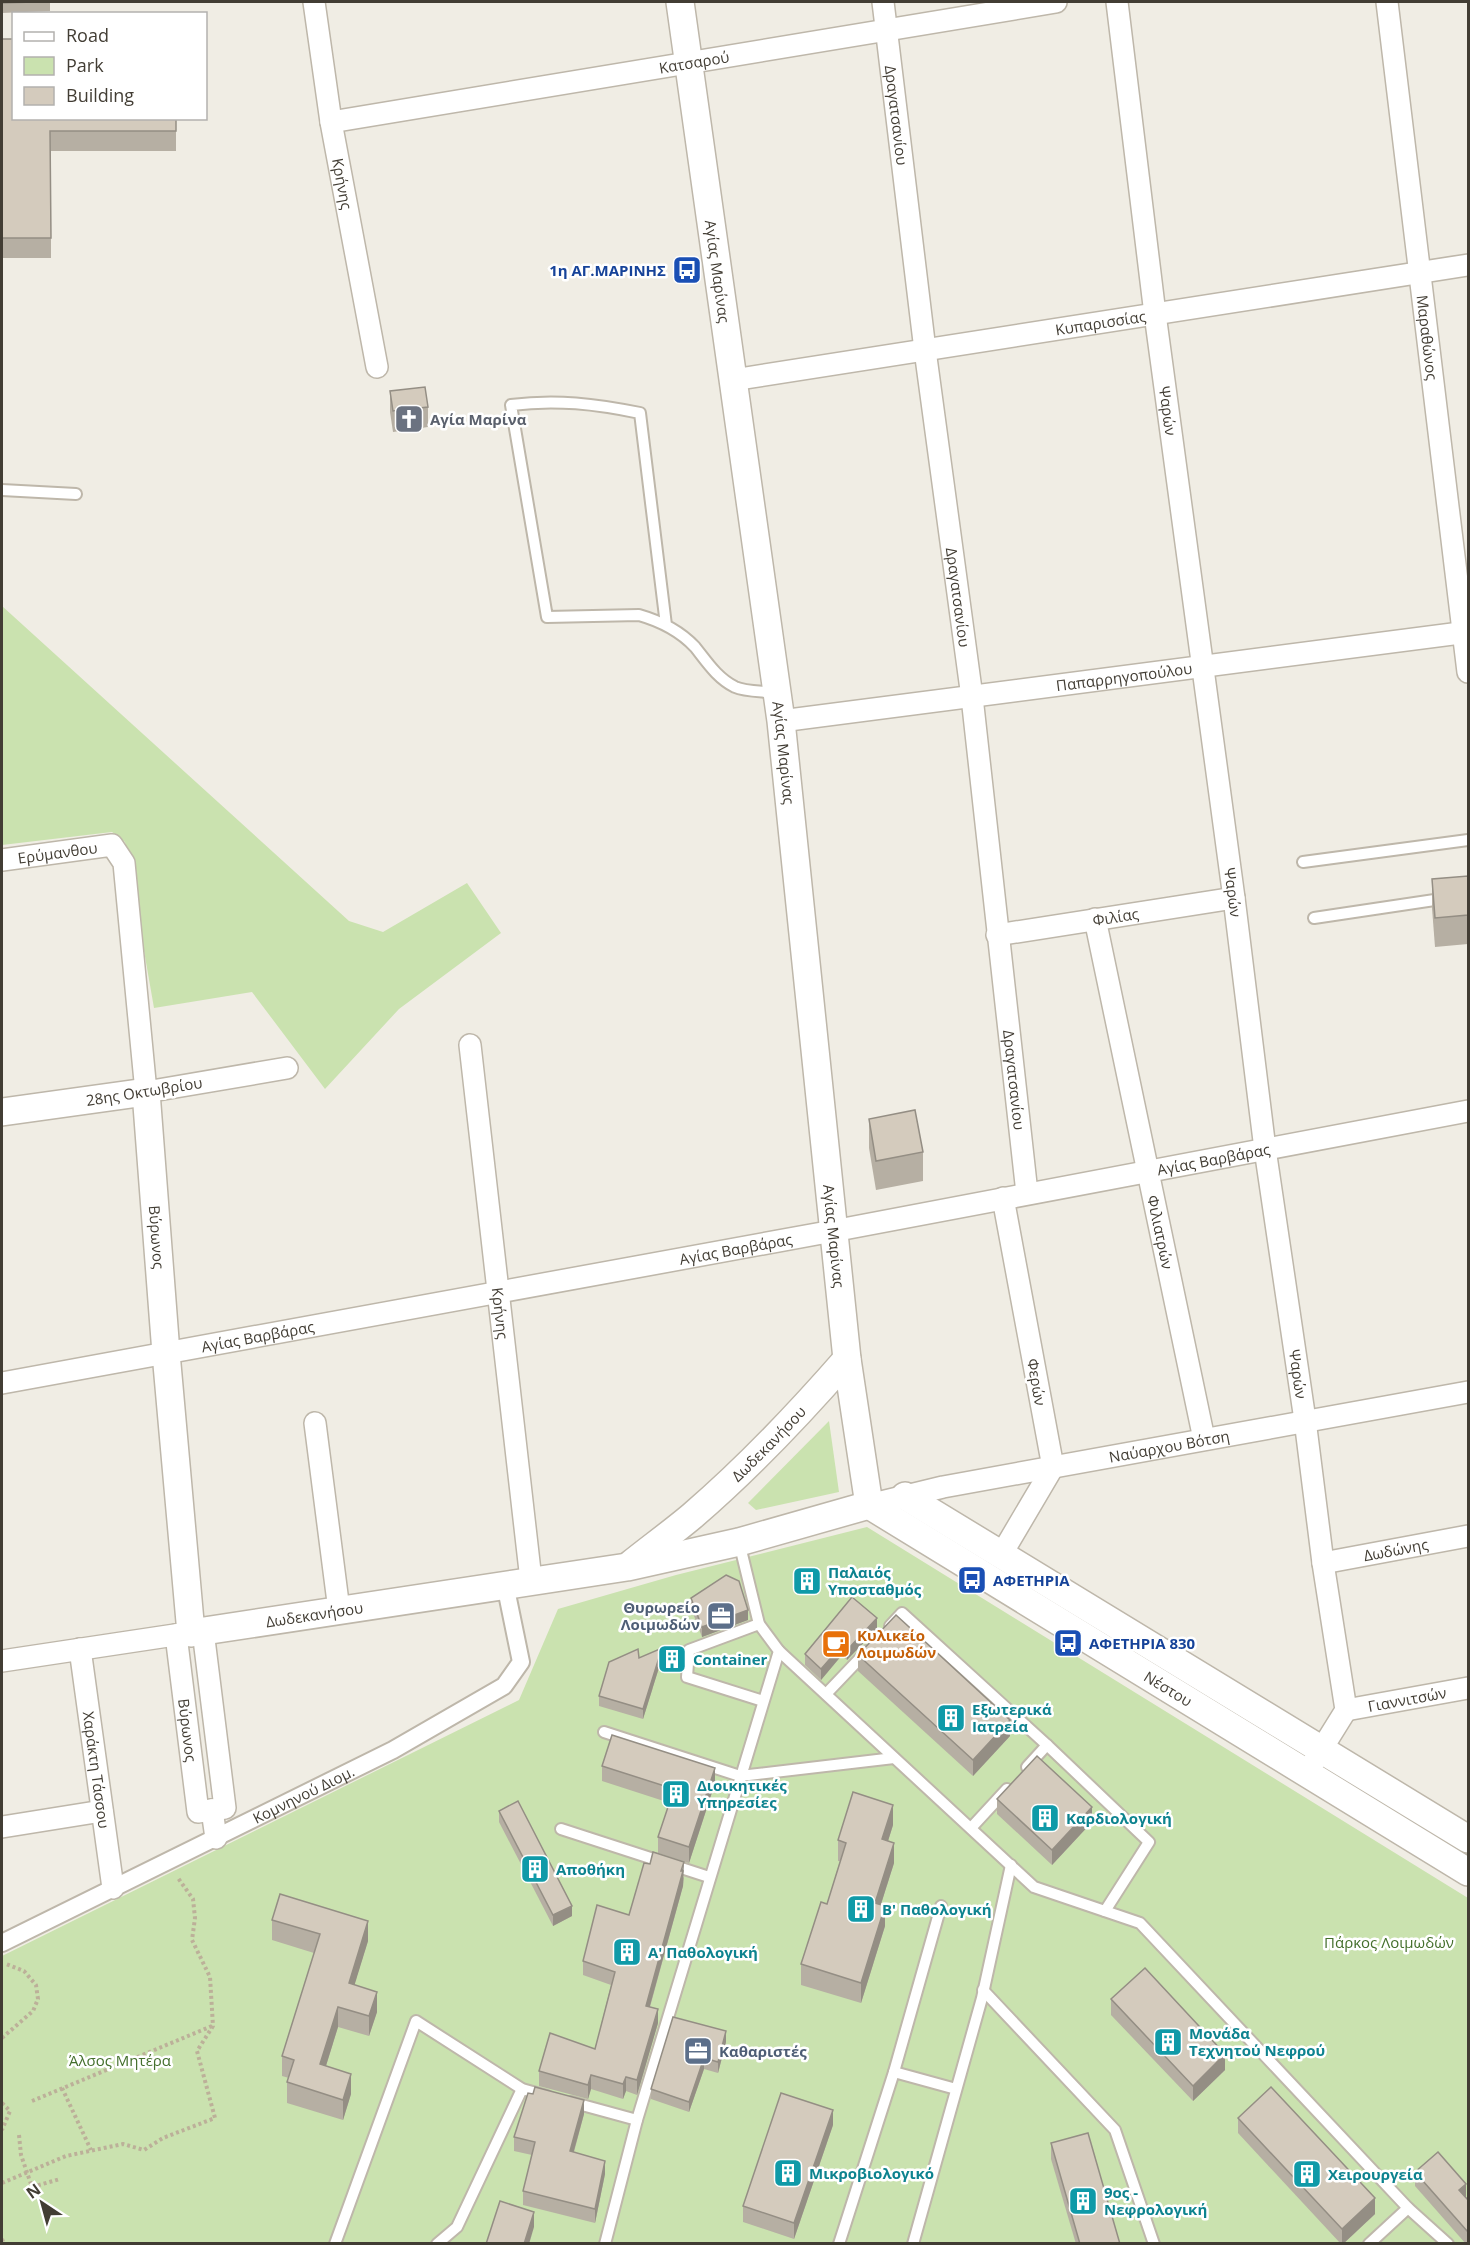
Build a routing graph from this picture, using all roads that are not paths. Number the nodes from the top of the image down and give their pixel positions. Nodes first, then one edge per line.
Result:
1 (314, 2) edge
2 (680, 2) edge
3 (883, 2) edge
4 (1056, 2) edge
5 (1117, 2) edge
6 (1387, 2) edge
7 (887, 29) junction
8 (688, 62) junction
9 (330, 122) junction
10 (1468, 265) edge
11 (1419, 272) junction
12 (1155, 314) junction
13 (925, 350) junction
14 (377, 367) dead end
15 (733, 380) junction
16 (2, 490) edge
17 (76, 494) dead end
18 (666, 625) junction
19 (1466, 632) edge
20 (1202, 667) junction
21 (1468, 672) edge
22 (777, 693) junction
23 (972, 697) junction
24 (781, 721) junction
25 (1468, 840) edge
26 (112, 845) joint
27 (2, 860) edge
28 (1303, 862) dead end
29 (1468, 896) edge
30 (1234, 897) junction
31 (1314, 918) dead end
32 (1095, 919) junction
33 (998, 935) junction
34 (470, 1045) dead end
35 (287, 1068) dead end
36 (146, 1092) junction
37 (1468, 1111) edge
38 (2, 1112) edge
39 (1265, 1149) junction
40 (1148, 1171) junction
41 (1028, 1193) junction
42 (1003, 1198) junction
43 (833, 1231) junction
44 (498, 1292) junction
45 (166, 1353) junction
46 (847, 1359) junction
47 (2, 1383) edge
48 (1468, 1392) edge
49 (1305, 1420) junction
50 (315, 1423) dead end
51 (1204, 1438) junction
52 (1053, 1467) junction
53 (905, 1496) junction
54 (869, 1505) junction
55 (1468, 1536) edge
56 (739, 1542) junction
57 (1001, 1555) junction
58 (1323, 1563) junction
59 (627, 1567) junction
60 (531, 1580) junction
61 (505, 1584) junction
62 (339, 1610) junction
63 (759, 1624) junction
64 (190, 1633) junction
65 (80, 1649) junction
66 (779, 1651) junction
67 (2, 1661) edge
68 (1468, 1688) edge
69 (826, 1694) junction
70 (764, 1701) junction
71 (1346, 1710) junction
72 (604, 1732) dead end
73 (1047, 1745) junction
74 (1322, 1749) junction
75 (894, 1758) junction
76 (1306, 1774) junction
77 (740, 1776) junction
78 (102, 1810) junction
79 (2, 1827) edge
80 (971, 1828) junction
81 (561, 1829) dead end
82 (216, 1838) junction
83 (1468, 1839) edge
84 (1011, 1865) junction
85 (1468, 1872) edge
86 (709, 1877) junction
87 (113, 1888) junction
88 (941, 1906) dead end
89 (1105, 1911) junction
90 (2, 1942) edge
91 (983, 1990) junction
92 (894, 2072) junction
93 (522, 2089) junction
94 (956, 2089) junction
95 (637, 2121) junction
96 (1408, 2208) junction
97 (335, 2244) edge
98 (437, 2244) edge
99 (605, 2244) edge
100 (839, 2244) edge
101 (913, 2244) edge
102 (1154, 2244) edge
103 (1369, 2244) edge
104 (1448, 2244) edge

1 - 9 street, Κρήνης
2 - 8 street, Αγίας Μαρίνας
3 - 7 street, Δραγατσανίου
4 - 7 street, Κατσαρού
5 - 12 street, Ψαρών
6 - 11 street, Μαραθώνος
7 - 8 street, Κατσαρού
7 - 13 street, Δραγατσανίου
8 - 9 street, Κατσαρού
8 - 15 street, Αγίας Μαρίνας
9 - 14 street, Κρήνης
10 - 11 street, Κυπαρισσίας
11 - 12 street, Κυπαρισσίας
11 - 19 street, Μαραθώνος
12 - 13 street, Κυπαρισσίας
12 - 20 street, Ψαρών
13 - 15 street, Κυπαρισσίας
13 - 23 street, Δραγατσανίου
15 - 22 street, Αγίας Μαρίνας
16 - 17 lane
18 - 18 lane
18 - 22 lane
19 - 20 street, Παπαρρηγοπούλου
19 - 21 street, Μαραθώνος
20 - 23 street, Παπαρρηγοπούλου
20 - 30 street, Ψαρών
22 - 24 street, Αγίας Μαρίνας
23 - 24 street, Παπαρρηγοπούλου
23 - 33 street, Δραγατσανίου
24 - 43 street, Αγίας Μαρίνας
25 - 28 lane
26 - 27 street, Ερύμανθου
26 - 36 street, Βύρωνος
29 - 31 lane
30 - 32 street, Φιλίας
30 - 39 street, Ψαρών
32 - 33 street, Φιλίας
32 - 40 street, Φιλιατρών
33 - 41 street, Δραγατσανίου
34 - 44 street, Κρήνης
35 - 36 street, 28ης Οκτωβρίου
36 - 38 street, 28ης Οκτωβρίου
36 - 45 street, Βύρωνος
37 - 39 street, Αγίας Βαρβάρας
39 - 40 street, Αγίας Βαρβάρας
39 - 49 street, Ψαρών
40 - 41 street, Αγίας Βαρβάρας
40 - 51 street, Φιλιατρών
41 - 42 street, Αγίας Βαρβάρας
42 - 43 street, Αγίας Βαρβάρας
42 - 52 street, Φερών
43 - 44 street, Αγίας Βαρβάρας
43 - 46 street, Αγίας Μαρίνας
44 - 45 street, Αγίας Βαρβάρας
44 - 60 street, Κρήνης
45 - 47 street, Αγίας Βαρβάρας
45 - 64 street, Βύρωνος
46 - 54 street, Αγίας Μαρίνας
46 - 59 street, Δωδεκανήσου
48 - 49 street, Ναύαρχου Βότση
49 - 51 street, Ναύαρχου Βότση
49 - 58 street, Ψαρών
50 - 62 street
51 - 52 street, Ναύαρχου Βότση
52 - 53 street, Ναύαρχου Βότση
52 - 57 street
53 - 54 street, Ναύαρχου Βότση
53 - 57 street, Νέστου
54 - 56 street, Δωδεκανήσου
54 - 76 street, Νέστου
55 - 58 street, Δωδώνης
56 - 59 street, Δωδεκανήσου
56 - 63 lane
57 - 74 street, Νέστου
58 - 71 street, Ψαρών
59 - 60 street, Δωδεκανήσου
60 - 61 street, Δωδεκανήσου
61 - 62 street, Δωδεκανήσου
61 - 82 street, Κομνηνού Διομ.
62 - 64 street, Δωδεκανήσου
63 - 66 lane
63 - 70 lane
64 - 65 street, Δωδεκανήσου
64 - 82 street, Βύρωνος
65 - 67 street, Δωδεκανήσου
65 - 78 street, Χαράκτη Τάσσου
66 - 69 lane
66 - 70 lane
68 - 71 street, Γιαννιτσών
69 - 73 lane
69 - 75 lane
70 - 77 lane
71 - 74 street
72 - 77 lane
73 - 80 lane
73 - 89 lane
74 - 76 street
74 - 83 street, Νέστου
75 - 77 lane
75 - 80 lane
76 - 85 street, Νέστου
77 - 86 lane
78 - 79 street
78 - 87 street, Χαράκτη Τάσσου
80 - 84 lane
81 - 86 lane
82 - 87 street, Κομνηνού Διομ.
84 - 89 lane
84 - 91 lane
86 - 95 lane
87 - 90 street, Κομνηνού Διομ.
88 - 92 lane
89 - 96 lane
91 - 94 lane
91 - 102 lane
92 - 94 lane
92 - 100 lane
93 - 95 lane
93 - 97 lane
93 - 98 lane
94 - 101 lane
95 - 99 lane
96 - 103 lane
96 - 104 lane

